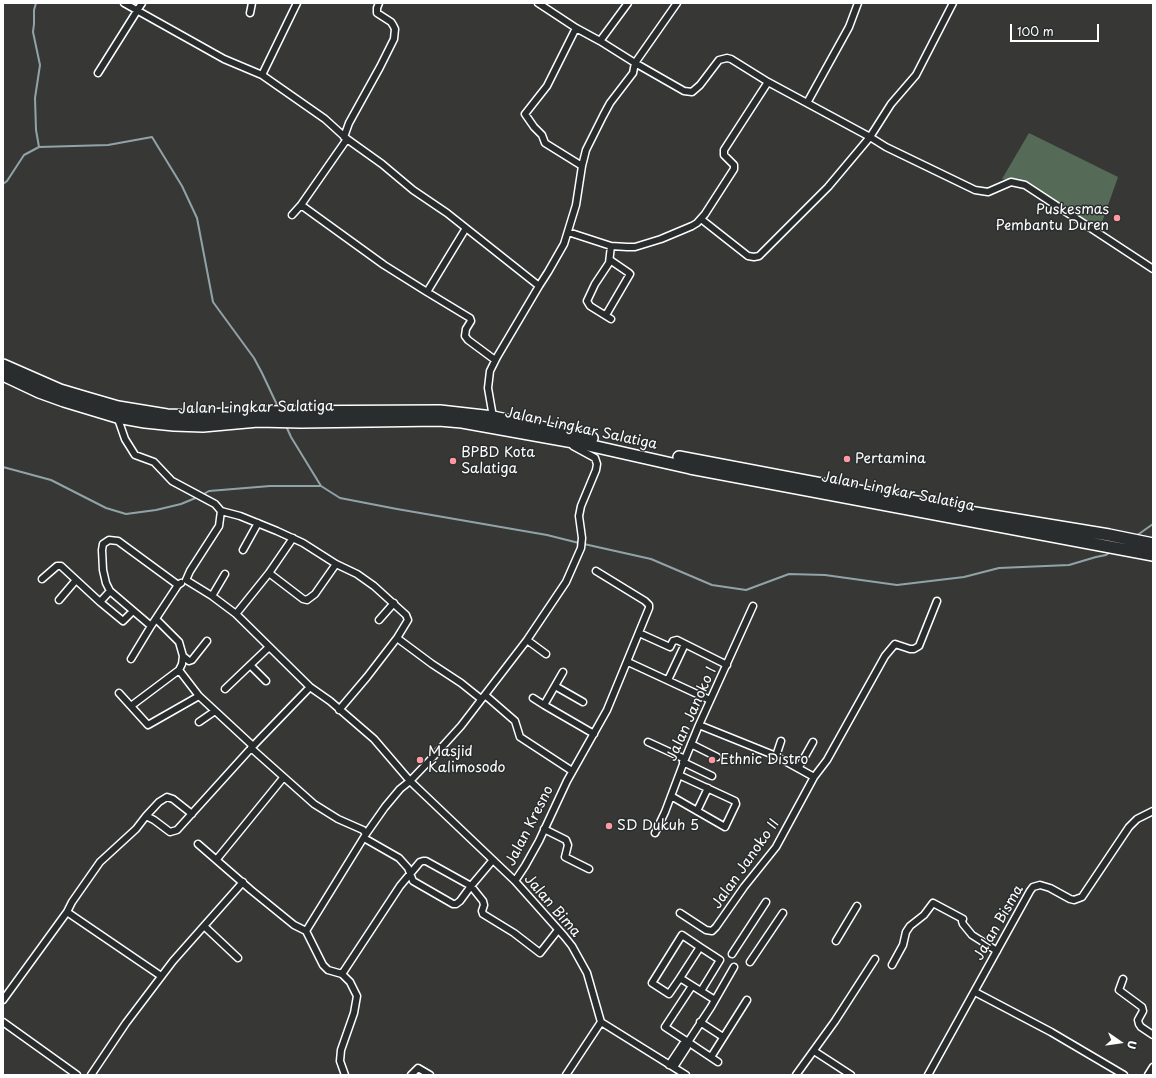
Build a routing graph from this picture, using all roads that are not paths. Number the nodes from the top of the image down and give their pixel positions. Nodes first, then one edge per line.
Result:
1 (124, 3) edge
2 (142, 3) edge
3 (252, 3) edge
4 (297, 3) edge
5 (379, 3) edge
6 (538, 3) edge
7 (628, 3) edge
8 (677, 3) edge
9 (858, 3) edge
10 (953, 3) edge
11 (138, 10) junction
12 (250, 13) dead end
13 (576, 28) junction
14 (600, 41) junction
15 (635, 63) junction
16 (98, 73) dead end
17 (262, 75) junction
18 (768, 82) junction
19 (806, 103) junction
20 (870, 137) junction
21 (346, 138) junction
22 (582, 166) junction
23 (301, 205) junction
24 (292, 215) dead end
25 (701, 220) junction
26 (466, 228) junction
27 (568, 232) junction
28 (611, 246) junction
29 (610, 260) junction
30 (1153, 269) edge
31 (538, 286) junction
32 (427, 292) junction
33 (495, 360) junction
34 (3, 365) edge
35 (3, 375) edge
36 (118, 412) junction
37 (301, 417) junction
38 (493, 417) junction
39 (517, 427) junction
40 (552, 433) junction
41 (221, 512) junction
42 (258, 524) junction
43 (293, 538) junction
44 (1153, 544) edge
45 (1136, 546) junction
46 (242, 550) dead end
47 (1153, 555) edge
48 (336, 564) junction
49 (596, 571) dead end
50 (269, 573) junction
51 (225, 574) dead end
52 (42, 579) dead end
53 (76, 580) junction
54 (186, 580) junction
55 (178, 585) junction
56 (110, 591) junction
57 (212, 596) junction
58 (59, 600) dead end
59 (936, 601) dead end
60 (100, 602) junction
61 (394, 603) junction
62 (753, 606) dead end
63 (133, 611) junction
64 (236, 614) junction
65 (156, 619) junction
66 (379, 620) dead end
67 (151, 626) junction
68 (639, 633) junction
69 (397, 638) junction
70 (527, 640) junction
71 (207, 641) dead end
72 (685, 644) junction
73 (269, 647) junction
74 (546, 654) dead end
75 (183, 656) junction
76 (131, 659) dead end
77 (628, 662) junction
78 (250, 665) junction
79 (727, 665) junction
80 (179, 670) junction
81 (563, 672) dead end
82 (668, 680) junction
83 (266, 681) dead end
84 (555, 686) junction
85 (310, 687) junction
86 (225, 689) dead end
87 (119, 693) dead end
88 (199, 696) junction
89 (483, 697) junction
90 (533, 698) dead end
91 (710, 700) junction
92 (583, 702) dead end
93 (544, 705) junction
94 (131, 706) junction
95 (339, 710) junction
96 (215, 711) junction
97 (199, 722) dead end
98 (699, 725) junction
99 (594, 734) junction
100 (781, 741) dead end
101 (648, 742) dead end
102 (812, 742) dead end
103 (691, 744) junction
104 (252, 747) junction
105 (776, 756) junction
106 (717, 757) dead end
107 (684, 760) junction
108 (799, 767) junction
109 (572, 770) junction
110 (678, 775) junction
111 (712, 776) dead end
112 (814, 777) junction
113 (283, 778) junction
114 (410, 781) junction
115 (708, 788) junction
116 (671, 796) junction
117 (697, 811) junction
118 (1153, 811) edge
119 (192, 814) junction
120 (146, 816) junction
121 (544, 829) junction
122 (655, 833) dead end
123 (365, 836) junction
124 (198, 844) dead end
125 (217, 859) junction
126 (492, 860) junction
127 (589, 869) dead end
128 (410, 875) junction
129 (515, 881) junction
130 (243, 882) junction
131 (471, 886) junction
132 (766, 902) dead end
133 (857, 906) dead end
134 (67, 912) junction
135 (680, 912) dead end
136 (783, 913) dead end
137 (204, 926) junction
138 (558, 930) junction
139 (306, 931) junction
140 (836, 941) dead end
141 (700, 948) junction
142 (997, 951) junction
143 (732, 954) dead end
144 (238, 958) dead end
145 (875, 959) dead end
146 (750, 962) dead end
147 (892, 965) dead end
148 (734, 967) dead end
149 (342, 974) junction
150 (161, 976) junction
151 (680, 978) junction
152 (1123, 979) dead end
153 (692, 986) junction
154 (701, 991) junction
155 (974, 992) junction
156 (3, 1000) edge
157 (715, 1000) junction
158 (747, 1000) dead end
159 (3, 1022) edge
160 (601, 1022) junction
161 (700, 1022) junction
162 (1153, 1035) edge
163 (724, 1037) junction
164 (688, 1042) junction
165 (814, 1051) junction
166 (711, 1057) junction
167 (718, 1062) dead end
168 (672, 1066) junction
169 (1153, 1067) edge
170 (77, 1075) edge
171 (91, 1075) edge
172 (346, 1075) edge
173 (412, 1075) edge
174 (430, 1075) edge
175 (566, 1075) edge
176 (686, 1075) edge
177 (796, 1075) edge
178 (851, 1075) edge
179 (928, 1075) edge
180 (1124, 1075) edge
181 (1148, 1075) edge

1 - 11 street
2 - 11 street
3 - 12 street
4 - 17 street
5 - 21 street
6 - 13 street
7 - 14 street
8 - 15 street
9 - 19 street
10 - 20 street
11 - 16 street
11 - 17 street
13 - 14 street
13 - 22 street
14 - 15 street
15 - 18 street
15 - 22 street
17 - 21 street
18 - 19 street
18 - 25 street
19 - 20 street
20 - 25 street
20 - 30 street
21 - 23 street
21 - 26 street
22 - 27 street
23 - 24 street
23 - 32 street
25 - 28 street
26 - 31 street
26 - 32 street
27 - 28 street
27 - 31 street
28 - 29 street
29 - 29 street
31 - 33 street
32 - 33 street
33 - 38 street
34 - 36 highway, Jalan Lingkar Salatiga
35 - 36 highway, Jalan Lingkar Salatiga
36 - 37 highway, Jalan Lingkar Salatiga
36 - 41 street
37 - 38 highway, Jalan Lingkar Salatiga
37 - 39 highway, Jalan Lingkar Salatiga
38 - 39 highway, Jalan Lingkar Salatiga
39 - 40 highway, Jalan Lingkar Salatiga
40 - 45 highway, Jalan Lingkar Salatiga
40 - 45 highway, Jalan Lingkar Salatiga
40 - 70 street
41 - 42 street
41 - 54 street
42 - 43 street
42 - 46 street
43 - 48 street
43 - 50 street
44 - 45 highway, Jalan Lingkar Salatiga
45 - 47 highway, Jalan Lingkar Salatiga
48 - 50 street
48 - 61 street
49 - 68 street, Jalan Kresno
50 - 64 street
51 - 57 street
52 - 53 street
53 - 58 street
53 - 60 street
54 - 55 street
54 - 57 street, Jalan Bima
55 - 56 street
55 - 65 street
56 - 60 street
56 - 63 street
57 - 64 street, Jalan Bima
59 - 112 street, Jalan Janoko II
60 - 63 street
61 - 66 street
61 - 69 street
62 - 79 street, Jalan Janoko I
63 - 67 street
64 - 73 street, Jalan Bima
65 - 67 street
65 - 75 street
67 - 76 street
68 - 72 street
68 - 77 street, Jalan Kresno
69 - 89 street
69 - 95 street
70 - 74 street
70 - 89 street
71 - 75 street
72 - 79 street
72 - 82 street
73 - 78 street
73 - 85 street, Jalan Bima
75 - 80 street
77 - 82 street
77 - 99 street, Jalan Kresno
78 - 83 street
78 - 86 street
79 - 91 street, Jalan Janoko I
80 - 88 street
80 - 94 street
81 - 84 street
82 - 91 street
84 - 92 street
84 - 93 street
85 - 95 street, Jalan Bima
85 - 104 street
87 - 94 street
88 - 94 street
88 - 96 street
89 - 109 street
89 - 114 street
90 - 93 street
91 - 98 street, Jalan Janoko I
93 - 99 street
95 - 114 street, Jalan Bima
96 - 97 street
96 - 104 street
98 - 103 street, Jalan Janoko I
98 - 105 street
99 - 109 street, Jalan Kresno
100 - 105 street
101 - 107 street
102 - 108 street
103 - 106 street
103 - 107 street, Jalan Janoko I
104 - 113 street
104 - 119 street
105 - 108 street
107 - 110 street, Jalan Janoko I
107 - 111 street
108 - 112 street
109 - 121 street, Jalan Kresno
110 - 115 street
110 - 116 street, Jalan Janoko I
112 - 135 street, Jalan Janoko II
113 - 123 street
113 - 125 street
114 - 123 street
114 - 126 street, Jalan Bima
115 - 117 street
115 - 117 street
116 - 117 street
116 - 122 street, Jalan Janoko I
118 - 142 street, Jalan Bisma
119 - 120 street
119 - 120 street
120 - 134 street
121 - 127 street
121 - 129 street, Jalan Kresno
123 - 128 street
123 - 139 street
124 - 125 street
125 - 130 street
126 - 129 street, Jalan Bima
126 - 131 street
128 - 131 street
128 - 131 street
128 - 149 street
129 - 138 street, Jalan Bima
130 - 137 street
130 - 139 street
131 - 138 street
132 - 143 street
133 - 140 street
134 - 150 street
134 - 156 street
136 - 146 street
137 - 144 street
137 - 150 street
138 - 160 street, Jalan Bima
139 - 149 street
141 - 151 street
141 - 151 street
141 - 154 street
142 - 147 street
142 - 155 street, Jalan Bisma
145 - 165 street
148 - 157 street
149 - 172 street
150 - 171 street
151 - 153 street
152 - 162 street
153 - 154 street
153 - 164 street
154 - 157 street
155 - 179 street, Jalan Bisma
155 - 180 street
157 - 161 street
158 - 163 street
159 - 170 street
160 - 168 street
160 - 175 street
161 - 163 street
161 - 164 street
163 - 166 street
164 - 166 street
164 - 168 street
165 - 177 street
165 - 178 street
166 - 167 street
168 - 176 street
169 - 181 street
173 - 174 street

